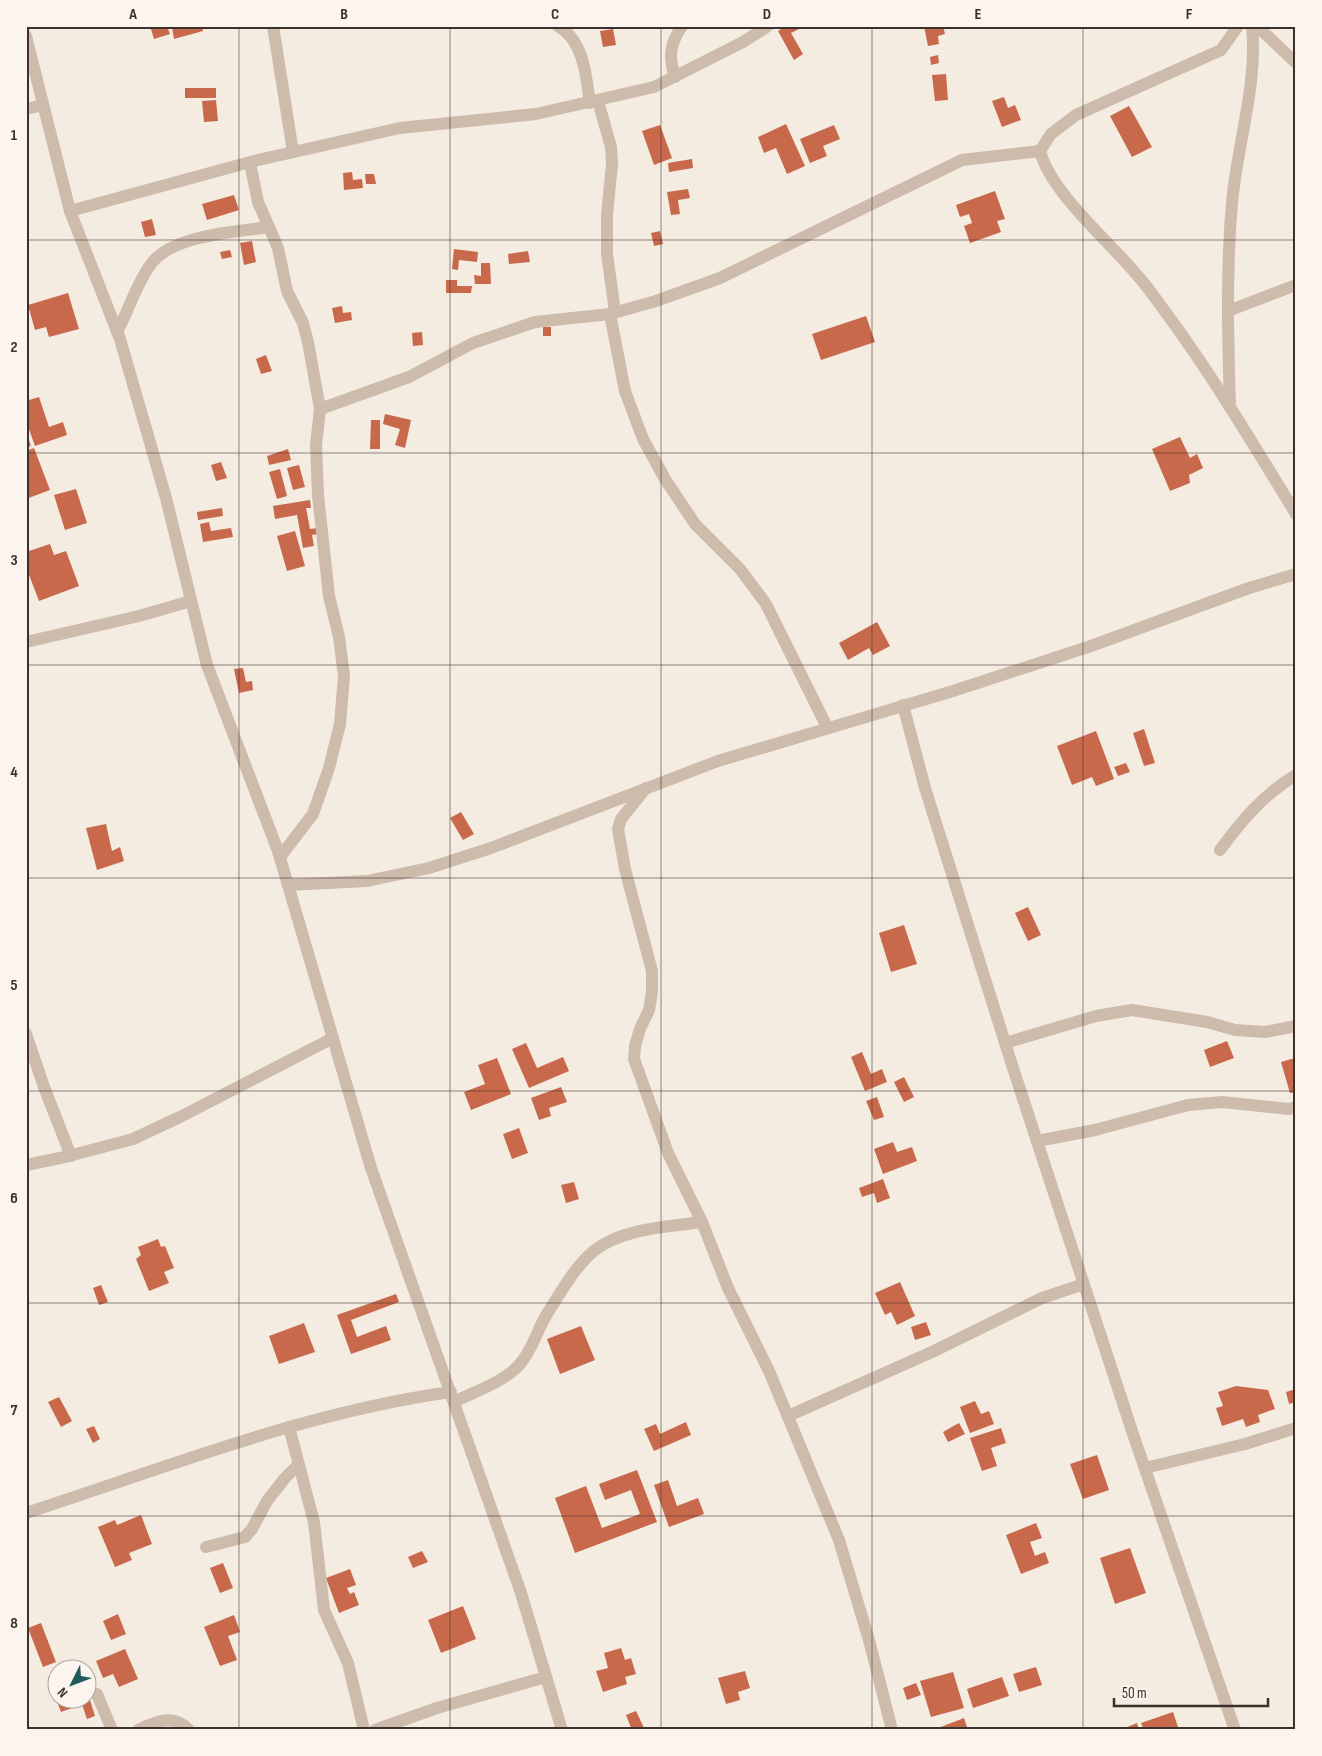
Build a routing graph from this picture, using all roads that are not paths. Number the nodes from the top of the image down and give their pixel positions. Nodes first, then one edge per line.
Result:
1 (273, 26) edge
2 (558, 26) edge
3 (682, 26) edge
4 (1238, 26) edge
5 (1252, 26) edge
6 (1257, 26) edge
7 (760, 28) edge
8 (26, 36) edge
9 (1296, 63) edge
10 (675, 77) junction
11 (594, 102) junction
12 (43, 105) junction
13 (26, 109) edge
14 (1040, 151) junction
15 (293, 152) junction
16 (250, 163) junction
17 (70, 211) junction
18 (269, 227) junction
19 (1296, 284) edge
20 (1228, 311) junction
21 (612, 313) junction
22 (117, 332) junction
23 (1230, 408) junction
24 (320, 409) junction
25 (1296, 514) edge
26 (1296, 574) edge
27 (191, 601) junction
28 (26, 642) edge
29 (903, 705) junction
30 (827, 727) junction
31 (1296, 775) edge
32 (648, 786) junction
33 (1220, 850) dead end
34 (280, 856) junction
35 (288, 885) junction
36 (1296, 1026) edge
37 (26, 1034) edge
38 (333, 1038) junction
39 (1005, 1043) junction
40 (1296, 1107) edge
41 (1037, 1141) junction
42 (71, 1156) junction
43 (26, 1165) edge
44 (702, 1222) junction
45 (1084, 1284) junction
46 (453, 1397) junction
47 (788, 1416) junction
48 (290, 1427) junction
49 (1296, 1428) edge
50 (298, 1465) junction
51 (1145, 1468) junction
52 (26, 1513) edge
53 (206, 1547) dead end
54 (546, 1677) junction
55 (98, 1694) dead end
56 (112, 1730) edge
57 (138, 1730) edge
58 (189, 1730) edge
59 (364, 1730) edge
60 (375, 1730) edge
61 (562, 1730) edge
62 (892, 1730) edge
63 (1235, 1730) edge

1 - 15 street
2 - 11 street
3 - 10 street
4 - 14 street
5 - 20 street
6 - 9 street
7 - 10 street
8 - 12 street
10 - 11 street
11 - 15 street
11 - 21 street
12 - 13 street
12 - 17 street
14 - 21 street
14 - 23 street
15 - 16 street
16 - 17 street
16 - 18 street
17 - 22 street
18 - 22 street
18 - 24 street
19 - 20 street
20 - 23 street
21 - 24 street
21 - 30 street
22 - 27 street
23 - 25 street
24 - 34 street
26 - 29 street
27 - 28 street
27 - 34 street
29 - 30 street
29 - 39 street
30 - 32 street
31 - 33 street
32 - 35 street
32 - 44 street
34 - 35 street
35 - 38 street
36 - 39 street
37 - 42 street
38 - 42 street
38 - 46 street
39 - 41 street
40 - 41 street
41 - 45 street
42 - 43 street
44 - 46 street
44 - 47 street
45 - 47 street
45 - 51 street
46 - 48 street
46 - 54 street
47 - 62 street
48 - 50 street
48 - 52 street
49 - 51 street
50 - 53 street
50 - 59 street
51 - 63 street
54 - 60 street
54 - 61 street
55 - 56 street
57 - 58 street

